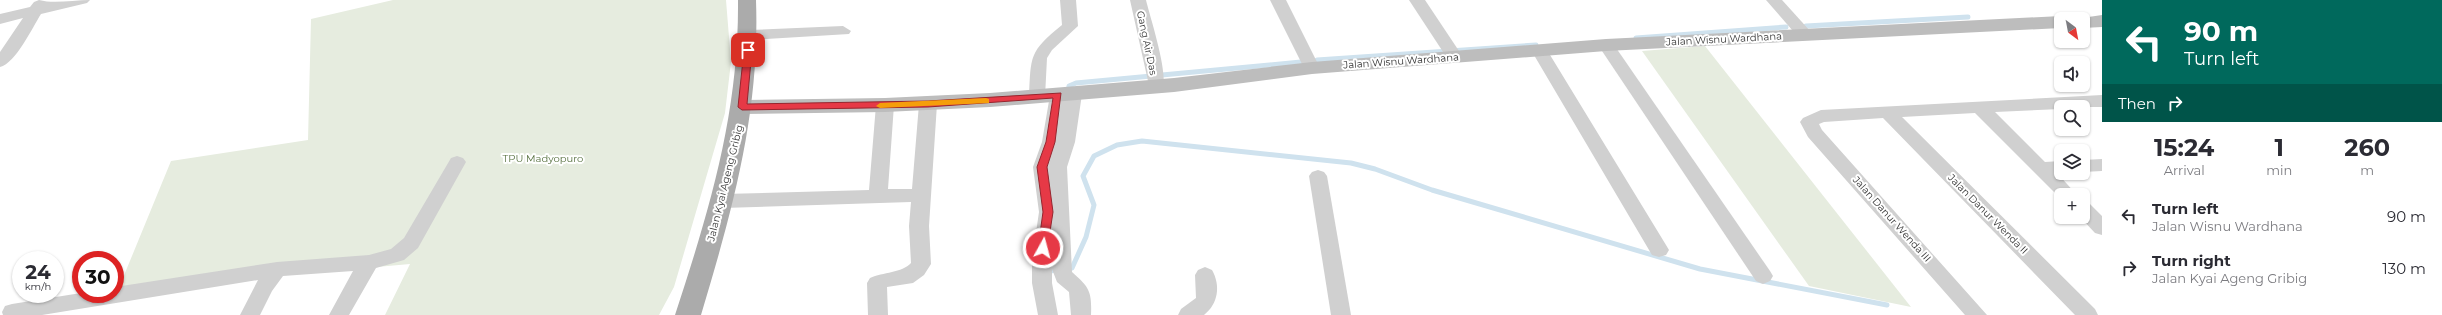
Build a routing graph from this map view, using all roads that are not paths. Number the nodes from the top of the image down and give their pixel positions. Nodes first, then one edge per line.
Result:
1 (82, 0) edge
2 (747, 0) edge
3 (1068, 0) edge
4 (1138, 0) edge
5 (1278, 0) edge
6 (1417, 0) edge
7 (1774, 0) edge
8 (38, 5) edge
9 (0, 19) edge
10 (2054, 22) edge
11 (843, 31) dead end
12 (750, 35) junction
13 (1805, 35) junction
14 (1606, 45) junction
15 (1539, 50) junction
16 (1452, 52) junction
17 (0, 62) edge
18 (1312, 68) junction
19 (1156, 79) junction
20 (1066, 95) junction
21 (1037, 97) junction
22 (2102, 101) edge
23 (928, 104) junction
24 (885, 105) junction
25 (742, 107) junction
26 (1981, 109) junction
27 (1888, 113) junction
28 (1058, 142) junction
29 (457, 162) dead end
30 (2102, 165) edge
31 (2090, 166) edge
32 (2054, 167) edge
33 (2040, 168) junction
34 (1318, 176) dead end
35 (2061, 188) edge
36 (922, 195) junction
37 (878, 196) junction
38 (723, 201) junction
39 (2090, 217) edge
40 (2102, 228) edge
41 (1659, 250) dead end
42 (369, 262) junction
43 (278, 269) junction
44 (1205, 275) dead end
45 (1763, 276) dead end
46 (1056, 277) junction
47 (84, 307) edge
48 (7, 313) edge
49 (250, 315) edge
50 (339, 315) edge
51 (688, 315) edge
52 (878, 315) edge
53 (1048, 315) edge
54 (1081, 315) edge
55 (1188, 315) edge
56 (1341, 315) edge
57 (1977, 315) edge
58 (2088, 315) edge

1 - 8 street
2 - 12 main road, Jalan Kyai Ageng Gribig
3 - 21 street
4 - 19 street, Gang Air Das
5 - 18 street
6 - 16 street
7 - 13 street
8 - 9 street
8 - 17 street
10 - 13 street, Jalan Wisnu Wardhana
11 - 12 street
12 - 25 main road, Jalan Kyai Ageng Gribig
13 - 14 street, Jalan Wisnu Wardhana
14 - 15 street, Jalan Wisnu Wardhana
14 - 45 street
15 - 16 street, Jalan Wisnu Wardhana
15 - 41 street
16 - 18 street, Jalan Wisnu Wardhana
18 - 19 street, Jalan Wisnu Wardhana
19 - 20 street, Jalan Wisnu Wardhana
20 - 21 street, Jalan Wisnu Wardhana
20 - 28 street
21 - 23 street, Jalan Wisnu Wardhana
22 - 26 street
23 - 24 street, Jalan Wisnu Wardhana
23 - 36 street
24 - 25 street, Jalan Wisnu Wardhana
24 - 37 street
25 - 38 main road, Jalan Kyai Ageng Gribig
26 - 27 street
26 - 33 street
27 - 57 street, Jalan Danur Wenda III
27 - 58 street, Jalan Danur Wenda II
28 - 46 street
28 - 46 street
29 - 42 street
30 - 31 street
32 - 33 street
33 - 35 street
34 - 56 street
36 - 37 street
36 - 52 street
37 - 38 street
38 - 51 main road, Jalan Kyai Ageng Gribig
39 - 40 street
42 - 43 street
42 - 50 street
43 - 47 street
43 - 49 street
44 - 55 street
46 - 53 street
46 - 54 street
47 - 48 street

